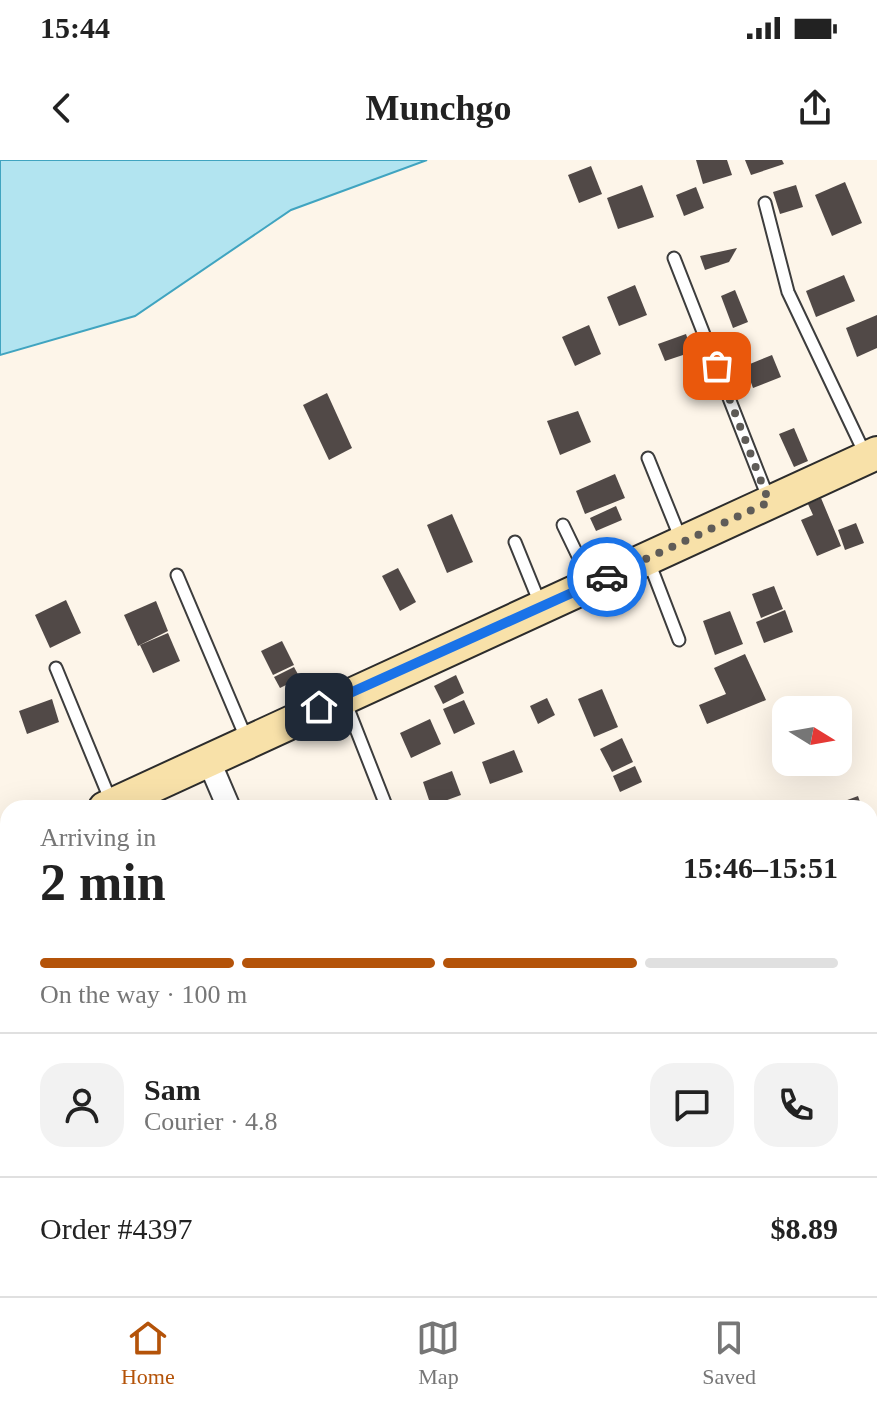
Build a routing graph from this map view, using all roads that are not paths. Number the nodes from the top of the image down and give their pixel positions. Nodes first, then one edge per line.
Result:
1 (765, 203) dead end
2 (674, 258) dead end
3 (872, 455) edge
4 (648, 458) dead end
5 (769, 502) junction
6 (563, 525) dead end
7 (515, 542) dead end
8 (682, 542) junction
9 (648, 558) junction
10 (177, 575) dead end
11 (591, 584) junction
12 (541, 606) junction
13 (679, 640) dead end
14 (56, 668) dead end
15 (343, 696) junction
16 (247, 741) junction
17 (208, 759) junction
18 (106, 800) edge
19 (121, 800) edge
20 (226, 800) edge
21 (384, 800) edge

1 - 3 lane
2 - 5 lane
3 - 5 main road
4 - 8 lane
5 - 8 main road
6 - 11 lane
7 - 12 lane
8 - 9 main road
9 - 11 main road
9 - 13 lane
10 - 16 lane
11 - 12 main road
12 - 15 main road
14 - 18 lane
15 - 16 main road
15 - 21 lane
16 - 17 main road
17 - 19 main road
17 - 20 street

